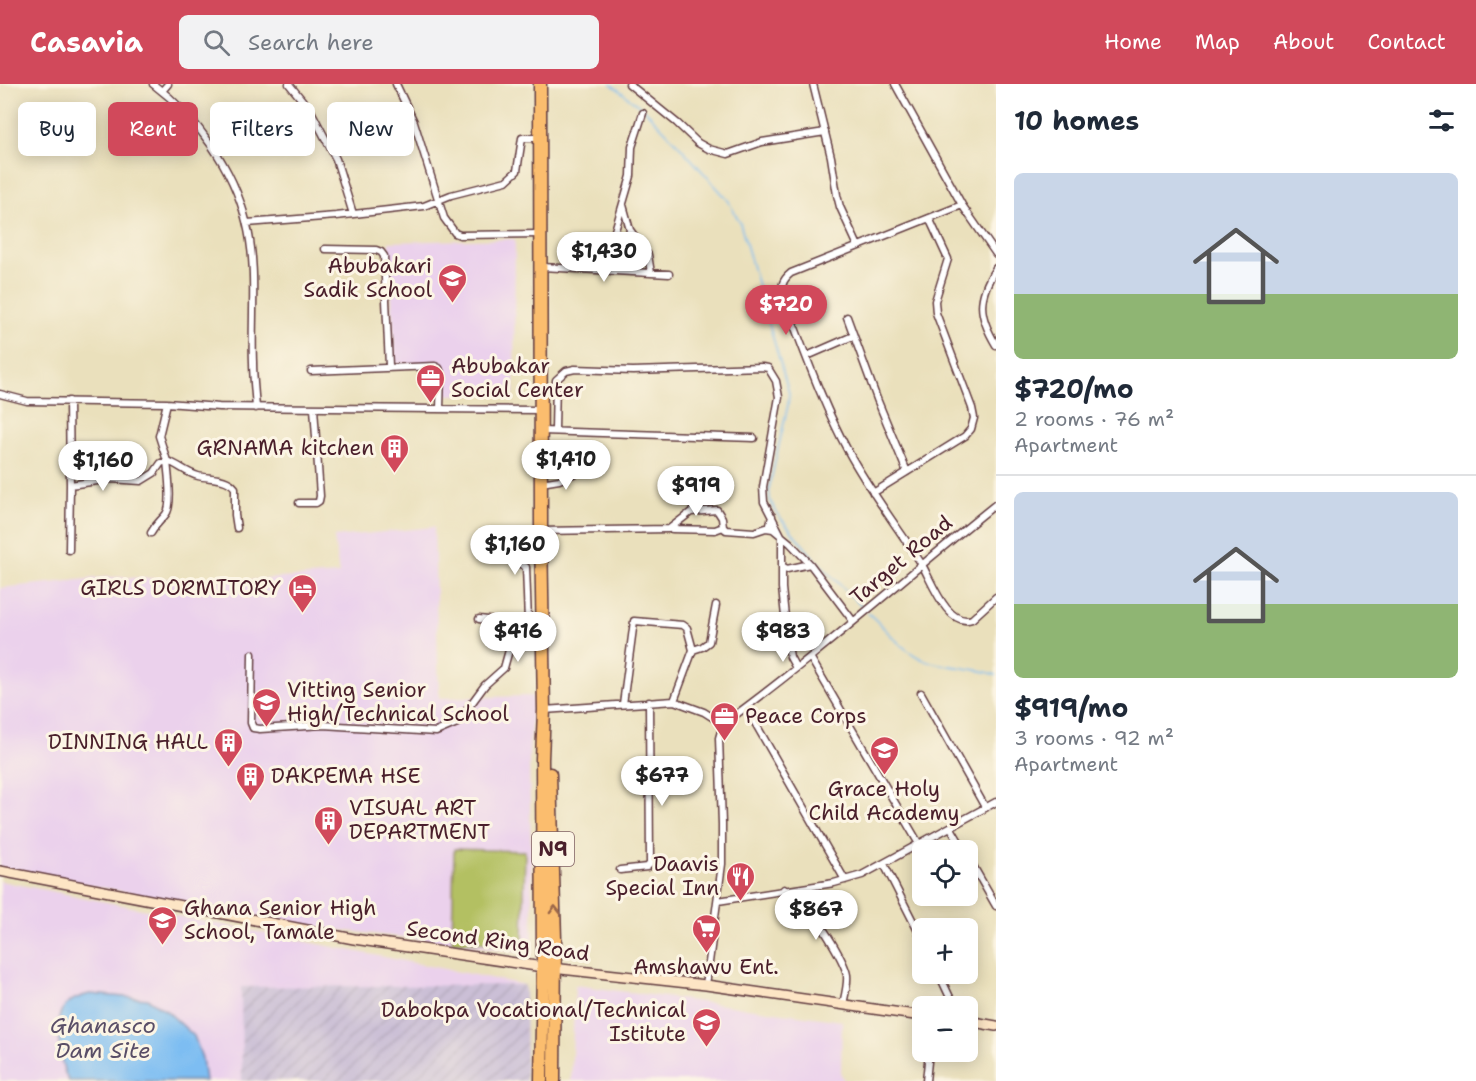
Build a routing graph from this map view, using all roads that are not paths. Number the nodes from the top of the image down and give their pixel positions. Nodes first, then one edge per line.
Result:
1 (153, 84) edge
2 (168, 84) edge
3 (289, 84) edge
4 (396, 84) edge
5 (540, 84) edge
6 (629, 84) edge
7 (813, 84) edge
8 (895, 84) edge
9 (162, 91) junction
10 (643, 114) dead end
11 (825, 132) junction
12 (540, 138) junction
13 (439, 200) junction
14 (623, 205) junction
15 (962, 205) junction
16 (353, 214) junction
17 (929, 218) junction
18 (247, 223) junction
19 (630, 230) junction
20 (542, 234) junction
21 (858, 246) junction
22 (325, 249) dead end
23 (996, 254) edge
24 (542, 267) junction
25 (996, 268) edge
26 (594, 270) junction
27 (630, 272) junction
28 (651, 273) junction
29 (669, 274) dead end
30 (846, 317) dead end
31 (853, 336) junction
32 (996, 345) edge
33 (807, 356) junction
34 (389, 366) junction
35 (311, 371) dead end
36 (0, 394) edge
37 (69, 401) junction
38 (167, 403) junction
39 (256, 408) junction
40 (314, 408) junction
41 (440, 409) junction
42 (542, 410) junction
43 (548, 431) junction
44 (754, 438) dead end
45 (167, 461) junction
46 (582, 470) dead end
47 (907, 472) junction
48 (542, 483) junction
49 (70, 485) junction
50 (873, 493) junction
51 (298, 503) dead end
52 (996, 504) edge
53 (772, 515) junction
54 (237, 528) dead end
55 (672, 528) junction
56 (723, 528) junction
57 (773, 529) junction
58 (541, 531) junction
59 (151, 533) dead end
60 (782, 537) junction
61 (502, 538) dead end
62 (69, 550) dead end
63 (921, 563) junction
64 (810, 564) junction
65 (782, 566) junction
66 (996, 597) edge
67 (716, 605) dead end
68 (479, 619) dead end
69 (855, 620) junction
70 (528, 622) junction
71 (542, 622) junction
72 (513, 623) junction
73 (693, 650) junction
74 (252, 654) dead end
75 (810, 657) junction
76 (796, 668) junction
77 (921, 693) dead end
78 (674, 701) junction
79 (649, 702) junction
80 (623, 704) junction
81 (746, 707) junction
82 (544, 710) junction
83 (723, 724) junction
84 (996, 802) edge
85 (985, 807) junction
86 (951, 828) junction
87 (917, 840) edge
88 (927, 840) edge
89 (958, 840) edge
90 (912, 848) edge
91 (884, 864) junction
92 (620, 870) dead end
93 (0, 871) edge
94 (978, 874) edge
95 (846, 880) junction
96 (783, 889) junction
97 (718, 901) junction
98 (996, 906) edge
99 (912, 919) edge
100 (549, 968) junction
101 (706, 986) junction
102 (843, 1004) junction
103 (912, 1014) edge
104 (978, 1023) edge
105 (996, 1026) edge
106 (928, 1062) edge
107 (541, 1081) edge
108 (554, 1081) edge
109 (926, 1081) edge

1 - 9 street
2 - 9 street
3 - 16 street
4 - 13 street
5 - 12 highway, N9
6 - 11 street
7 - 11 street
8 - 15 street
9 - 18 street
10 - 14 street
11 - 21 street
12 - 13 street
12 - 20 highway, N9
13 - 16 street
13 - 20 street
14 - 19 street
14 - 26 street
15 - 17 street
15 - 23 street
16 - 18 street
17 - 21 street
17 - 47 street
18 - 39 street
19 - 27 street
19 - 28 street
20 - 24 highway, N9
21 - 33 street
22 - 34 street
24 - 26 street
24 - 42 highway, N9
25 - 32 street
26 - 27 street
27 - 28 street
28 - 29 street
30 - 31 street
31 - 33 street
31 - 47 street
33 - 50 street
34 - 35 street
34 - 41 street
36 - 37 street
37 - 38 street
37 - 49 street
38 - 39 street
38 - 45 street
39 - 40 street
40 - 41 street
40 - 51 street
41 - 42 street
42 - 43 highway, N9
43 - 44 street
43 - 48 highway, N9
43 - 53 street
45 - 49 street
45 - 54 street
45 - 59 street
46 - 48 street
47 - 50 street
48 - 58 highway, N9
49 - 62 street
50 - 63 street
52 - 63 street, Target Road
53 - 57 street
53 - 60 street
55 - 56 street
55 - 56 street
55 - 58 street
56 - 57 street
57 - 60 street
58 - 71 highway, N9
60 - 64 street
60 - 65 street
61 - 70 street
63 - 66 street
63 - 69 street, Target Road
64 - 65 street
64 - 69 street
65 - 76 street
67 - 73 street
68 - 72 street
69 - 75 street, Target Road
70 - 71 street
70 - 72 street
71 - 82 highway, N9
72 - 74 street
73 - 78 street
73 - 80 street
75 - 76 street, Target Road
75 - 87 street
76 - 81 street, Target Road
77 - 85 street
78 - 79 street
78 - 83 street
79 - 80 street
79 - 92 street
80 - 82 street
81 - 83 street, Target Road
81 - 95 street
82 - 100 highway, N9
83 - 97 street
84 - 85 street
85 - 86 street
86 - 88 street
86 - 89 street
90 - 91 street
91 - 95 street
91 - 99 street
93 - 100 street, Second Ring Road
94 - 98 street
95 - 96 street
96 - 97 street
96 - 102 street
97 - 101 street
100 - 101 street, Second Ring Road
100 - 107 highway, N9
100 - 108 highway, N9
101 - 102 street, Second Ring Road
102 - 103 street, Second Ring Road
104 - 105 street
106 - 109 street

